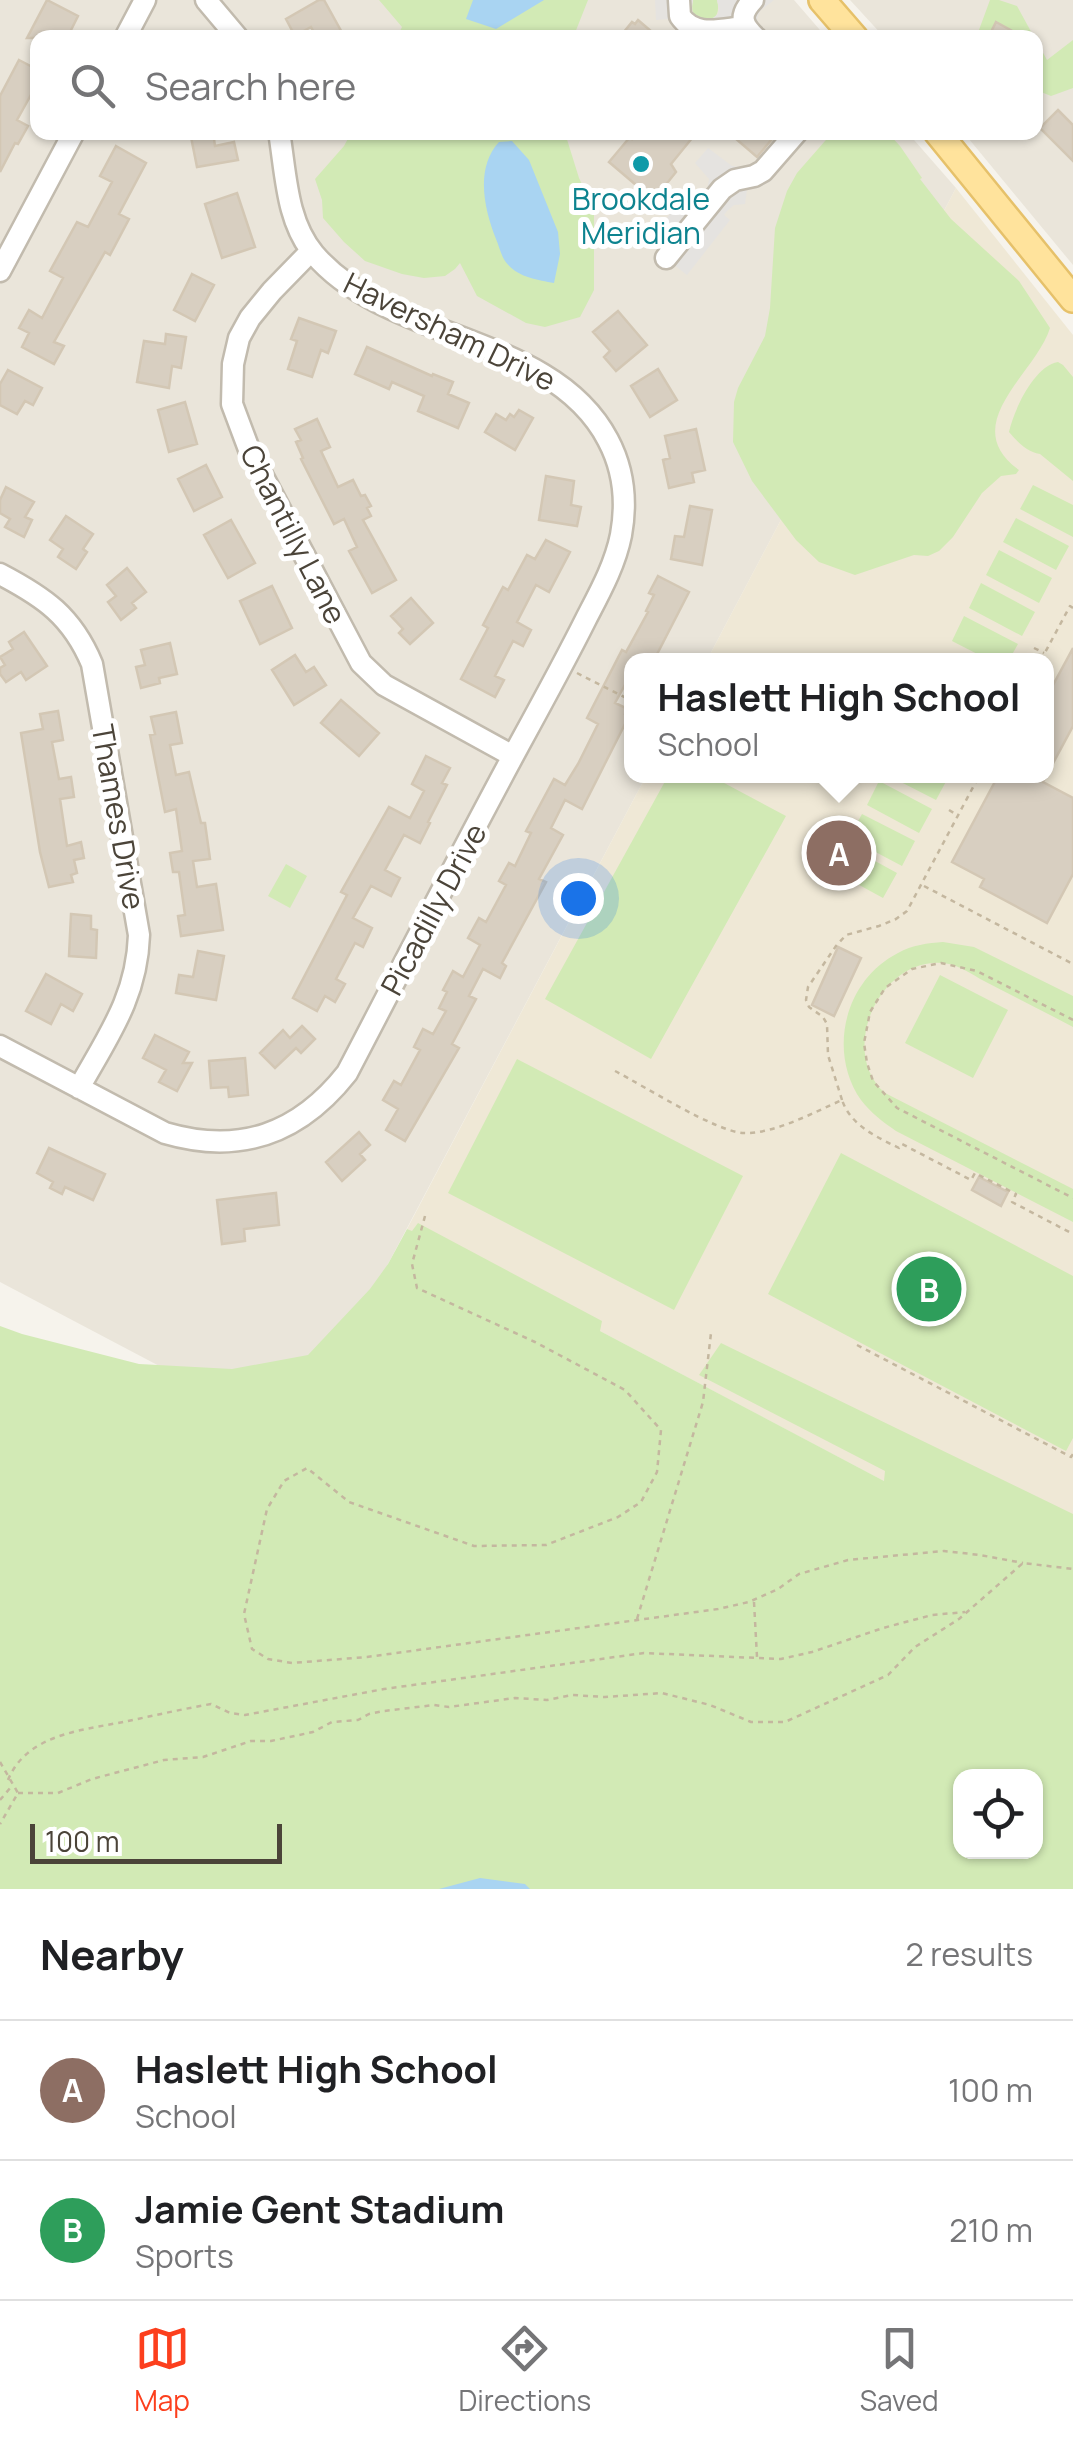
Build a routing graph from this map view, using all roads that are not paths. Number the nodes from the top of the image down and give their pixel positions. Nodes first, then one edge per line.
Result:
1 (145, 0) edge
2 (206, 0) edge
3 (679, 0) edge
4 (822, 0) edge
5 (748, 14) edge
6 (128, 30) edge
7 (231, 30) edge
8 (693, 30) edge
9 (706, 30) edge
10 (848, 30) edge
11 (70, 140) edge
12 (280, 140) edge
13 (790, 140) edge
14 (944, 140) edge
15 (311, 251) junction
16 (666, 258) dead end
17 (0, 271) edge
18 (1073, 299) edge
19 (620, 466) joint
20 (0, 574) edge
21 (513, 756) junction
22 (0, 1046) edge
23 (79, 1088) junction

1 - 6 street
2 - 7 street
3 - 8 street
4 - 10 main road
5 - 9 street
11 - 17 street
12 - 15 street, Haversham Drive
13 - 16 street
14 - 18 main road
15 - 19 street, Haversham Drive
15 - 21 street, Chantilly Lane
19 - 21 street, Picadilly Drive
20 - 23 street, Thames Drive
21 - 23 street, Picadilly Drive
22 - 23 street, Picadilly Drive

